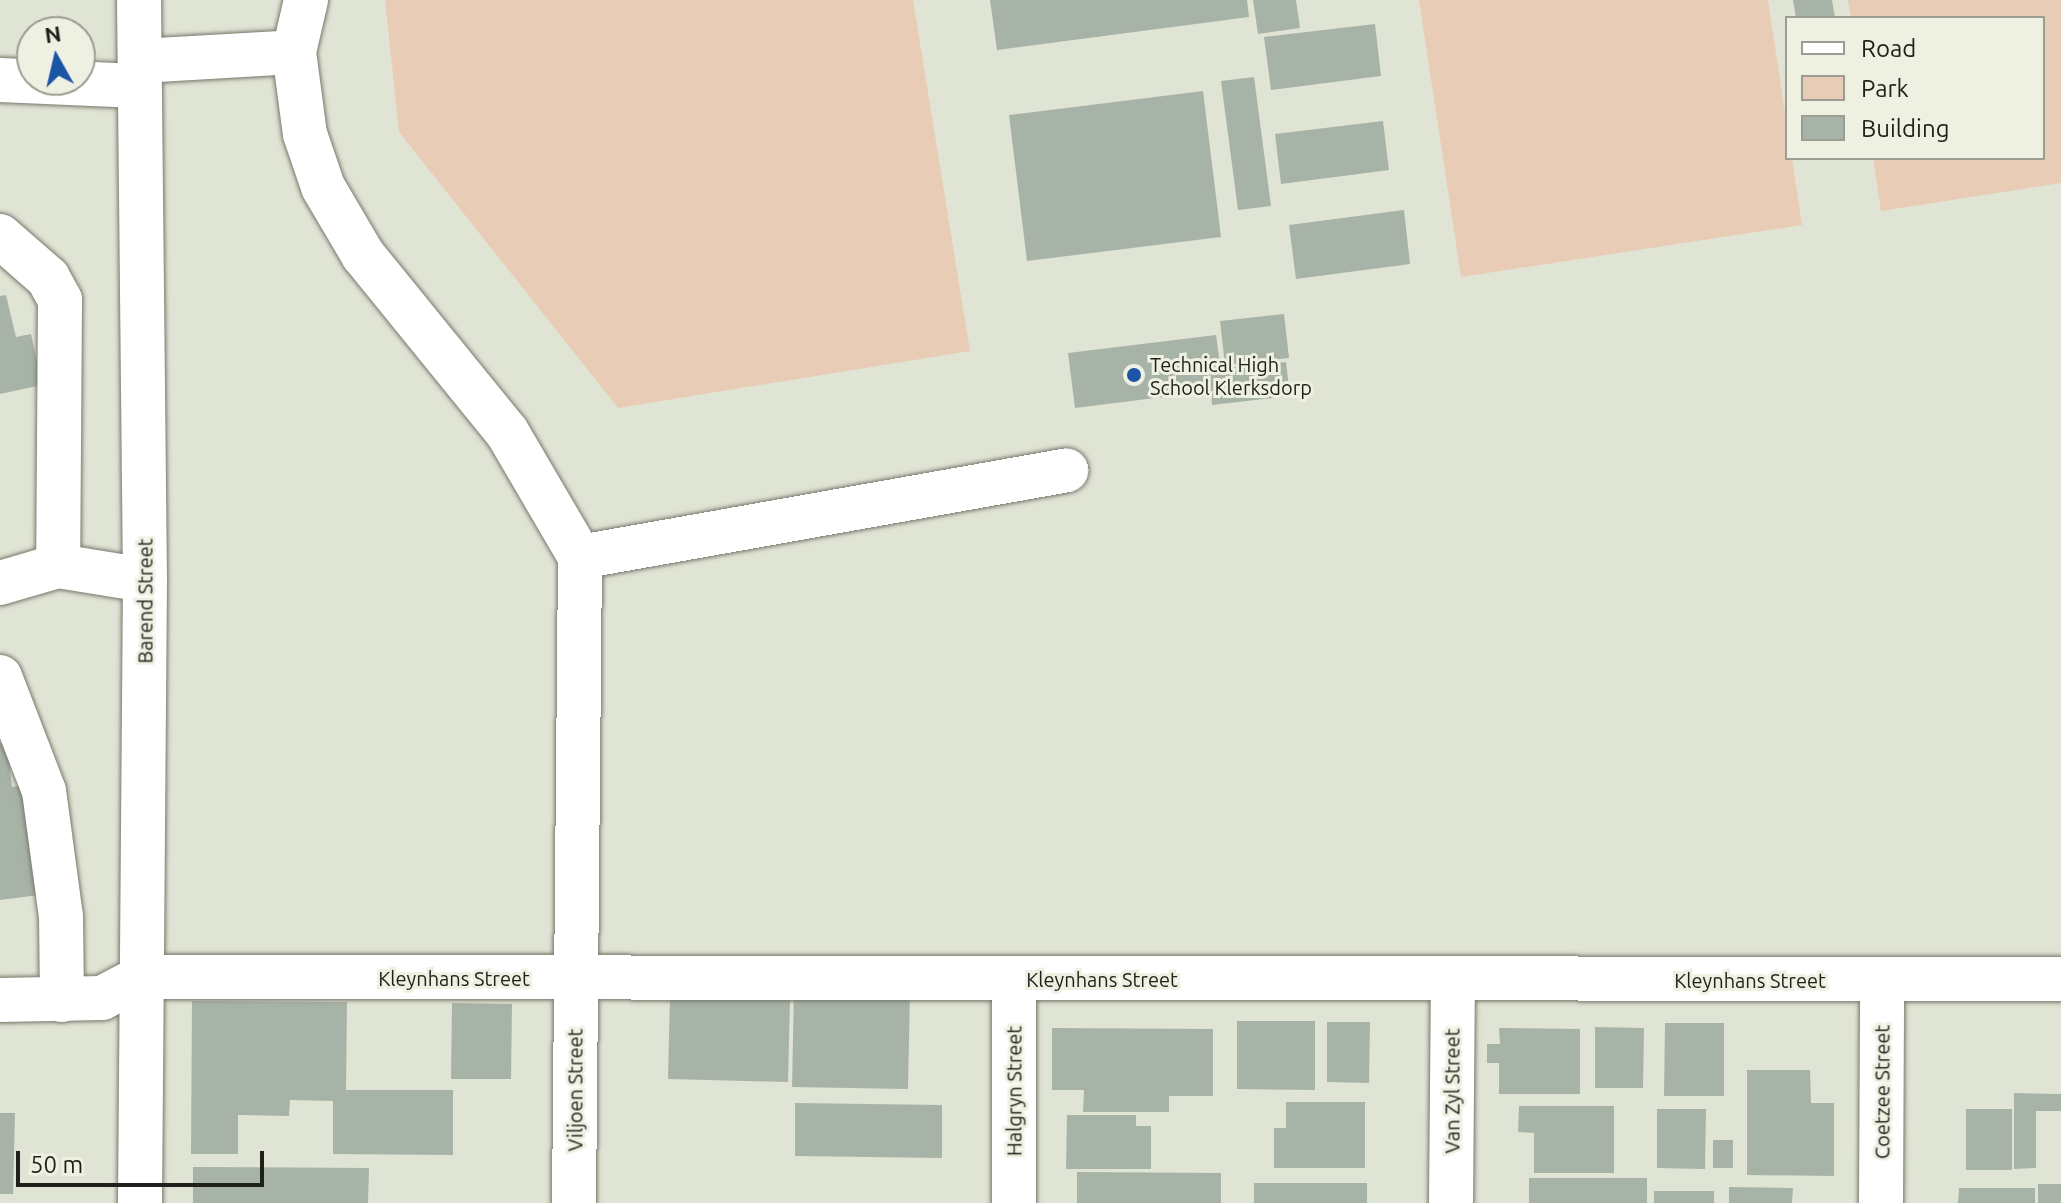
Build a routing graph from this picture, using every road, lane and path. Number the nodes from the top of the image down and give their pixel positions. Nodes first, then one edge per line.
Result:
1 (139, 0) edge
2 (306, 0) edge
3 (294, 52) junction
4 (139, 74) junction
5 (0, 80) edge
6 (0, 236) edge
7 (1066, 470) dead end
8 (580, 557) junction
9 (58, 566) junction
10 (145, 580) junction
11 (0, 583) edge
12 (0, 677) edge
13 (142, 977) junction
14 (575, 978) junction
15 (1014, 979) junction
16 (1453, 979) junction
17 (2061, 979) edge
18 (1882, 980) junction
19 (0, 1000) edge
20 (62, 1000) junction
21 (140, 1203) edge
22 (574, 1203) edge
23 (1014, 1203) edge
24 (1451, 1203) edge
25 (1881, 1203) edge

1 - 4 street, Barend Street
2 - 3 street
3 - 4 street
3 - 8 street
4 - 5 street
4 - 10 street, Barend Street
6 - 9 street
7 - 8 street
8 - 14 street, Viljoen Street
9 - 10 street
9 - 11 street
10 - 13 street, Barend Street
12 - 20 street
13 - 14 street, Kleynhans Street
13 - 20 street
13 - 21 street, Barend Street
14 - 15 street, Kleynhans Street
14 - 22 street, Viljoen Street
15 - 16 street, Kleynhans Street
15 - 23 street, Halgryn Street
16 - 18 street, Kleynhans Street
16 - 24 street, Van Zyl Street
17 - 18 street, Kleynhans Street
18 - 25 street, Coetzee Street
19 - 20 street

